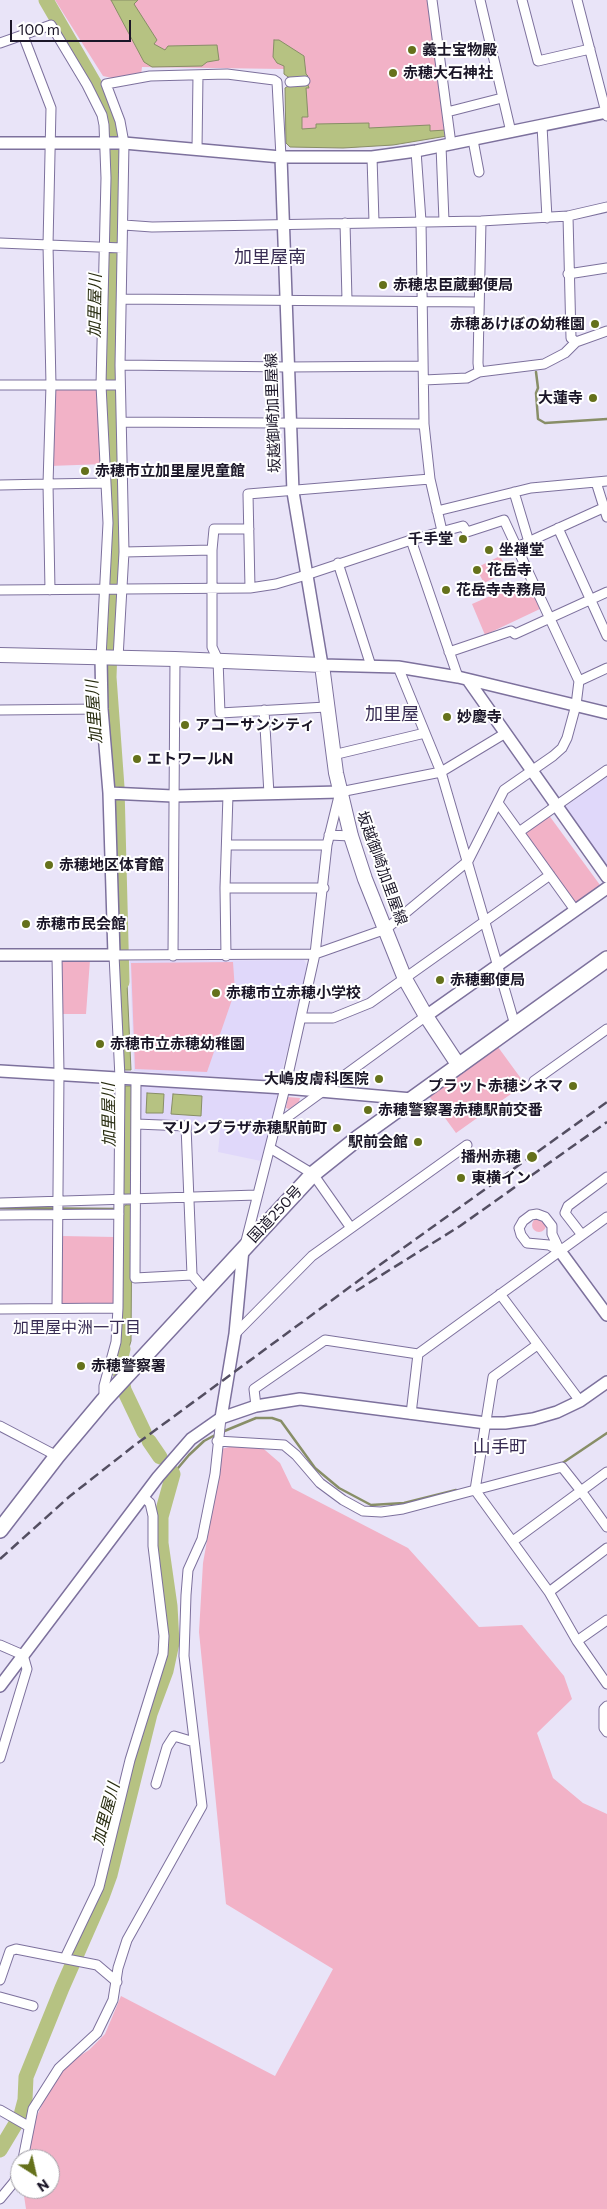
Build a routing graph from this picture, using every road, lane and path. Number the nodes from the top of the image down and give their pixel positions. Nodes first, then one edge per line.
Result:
1 (432, 0) edge
2 (480, 0) edge
3 (522, 0) edge
4 (577, 0) edge
5 (23, 35) junction
6 (0, 43) edge
7 (590, 49) junction
8 (198, 75) junction
9 (305, 81) dead end
10 (290, 82) dead end
11 (502, 98) junction
12 (447, 112) junction
13 (607, 114) edge
14 (542, 126) junction
15 (511, 132) junction
16 (473, 140) junction
17 (50, 142) junction
18 (0, 143) edge
19 (106, 143) junction
20 (123, 143) junction
21 (446, 145) junction
22 (197, 149) junction
23 (416, 151) junction
24 (281, 156) junction
25 (372, 157) junction
26 (479, 172) dead end
27 (607, 207) edge
28 (568, 216) junction
29 (547, 218) junction
30 (421, 221) junction
31 (444, 221) junction
32 (481, 221) junction
33 (374, 222) junction
34 (346, 223) junction
35 (124, 224) junction
36 (285, 225) junction
37 (0, 243) edge
38 (48, 245) junction
39 (103, 247) junction
40 (122, 248) junction
41 (607, 268) edge
42 (568, 274) junction
43 (122, 299) junction
44 (286, 300) junction
45 (347, 300) junction
46 (422, 300) junction
47 (479, 302) junction
48 (607, 331) edge
49 (576, 342) junction
50 (120, 364) junction
51 (423, 366) junction
52 (287, 367) junction
53 (480, 372) junction
54 (424, 380) junction
55 (0, 385) edge
56 (51, 385) junction
57 (101, 385) junction
58 (120, 385) junction
59 (122, 422) junction
60 (289, 422) junction
61 (424, 424) junction
62 (430, 479) junction
63 (607, 481) edge
64 (596, 482) junction
65 (105, 483) junction
66 (48, 484) junction
67 (0, 485) edge
68 (293, 492) junction
69 (514, 492) junction
70 (602, 508) junction
71 (437, 511) junction
72 (607, 517) edge
73 (558, 528) junction
74 (249, 529) junction
75 (442, 531) junction
76 (411, 540) junction
77 (530, 542) junction
78 (517, 547) junction
79 (212, 550) junction
80 (124, 552) junction
81 (338, 563) junction
82 (306, 575) junction
83 (250, 588) junction
84 (104, 589) junction
85 (212, 589) junction
86 (0, 590) edge
87 (50, 590) junction
88 (122, 590) junction
89 (607, 592) edge
90 (590, 600) junction
91 (551, 618) junction
92 (607, 636) edge
93 (449, 652) junction
94 (0, 655) edge
95 (101, 658) junction
96 (118, 658) junction
97 (175, 659) junction
98 (218, 660) junction
99 (322, 665) junction
100 (371, 666) junction
101 (398, 667) junction
102 (607, 668) edge
103 (463, 679) junction
104 (579, 681) junction
105 (576, 705) junction
106 (326, 707) junction
107 (0, 710) edge
108 (102, 710) junction
109 (264, 710) junction
110 (607, 713) edge
111 (425, 733) junction
112 (504, 734) junction
113 (333, 754) junction
114 (530, 770) junction
115 (607, 770) edge
116 (441, 772) junction
117 (340, 792) junction
118 (108, 794) junction
119 (269, 794) junction
120 (228, 795) junction
121 (173, 796) junction
122 (498, 803) junction
123 (556, 806) junction
124 (519, 832) junction
125 (329, 835) junction
126 (350, 836) junction
127 (227, 845) junction
128 (327, 845) junction
129 (468, 861) junction
130 (550, 874) junction
131 (607, 877) edge
132 (225, 888) junction
133 (324, 888) junction
134 (607, 888) edge
135 (575, 910) junction
136 (485, 921) junction
137 (386, 929) junction
138 (315, 954) junction
139 (0, 955) edge
140 (114, 955) junction
141 (56, 956) junction
142 (173, 956) junction
143 (226, 956) junction
144 (607, 959) edge
145 (498, 965) junction
146 (405, 979) junction
147 (426, 1016) junction
148 (301, 1018) junction
149 (515, 1025) junction
150 (607, 1029) edge
151 (459, 1066) junction
152 (0, 1070) edge
153 (59, 1073) junction
154 (128, 1078) junction
155 (534, 1081) dead end
156 (285, 1088) junction
157 (324, 1091) junction
158 (412, 1099) junction
159 (136, 1124) junction
160 (275, 1126) junction
161 (467, 1146) dead end
162 (270, 1148) junction
163 (313, 1174) junction
164 (607, 1177) edge
165 (257, 1195) junction
166 (188, 1198) junction
167 (134, 1200) junction
168 (0, 1202) edge
169 (59, 1202) junction
170 (119, 1206) junction
171 (59, 1214) junction
172 (0, 1215) edge
173 (607, 1217) edge
174 (351, 1228) junction
175 (582, 1235) junction
176 (243, 1248) junction
177 (560, 1251) junction
178 (192, 1275) junction
179 (205, 1290) junction
180 (500, 1294) junction
181 (57, 1308) junction
182 (118, 1308) junction
183 (0, 1309) edge
184 (607, 1315) edge
185 (234, 1334) junction
186 (537, 1345) junction
187 (418, 1354) junction
188 (607, 1382) edge
189 (108, 1396) junction
190 (580, 1401) junction
191 (256, 1406) junction
192 (411, 1414) junction
193 (221, 1418) junction
194 (486, 1423) junction
195 (0, 1426) edge
196 (217, 1441) junction
197 (57, 1456) junction
198 (607, 1472) edge
199 (475, 1490) junction
200 (581, 1491) junction
201 (144, 1497) junction
202 (607, 1527) edge
203 (0, 1530) edge
204 (513, 1541) junction
205 (607, 1548) edge
206 (549, 1592) junction
207 (607, 1620) edge
208 (577, 1641) junction
209 (0, 1645) edge
210 (23, 1655) junction
211 (607, 1684) edge
212 (0, 1686) edge
213 (607, 1706) edge
214 (607, 1732) edge
215 (194, 1742) junction
216 (0, 1758) edge
217 (156, 1784) dead end
218 (67, 1959) junction
219 (0, 1980) edge
220 (116, 1982) junction
221 (0, 1997) edge
222 (34, 2006) dead end
223 (0, 2110) edge
224 (26, 2125) junction
225 (24, 2149) edge
226 (10, 2187) edge
227 (0, 2199) edge

1 - 12 street
2 - 11 street
3 - 7 street
4 - 7 street
5 - 6 street
5 - 17 street
5 - 19 street
7 - 13 street
8 - 20 street
8 - 22 street
8 - 24 street
9 - 10 street
11 - 12 street
11 - 15 street
12 - 21 street
13 - 14 street
14 - 15 street
14 - 29 street
15 - 16 street
16 - 21 street
16 - 26 street
17 - 18 street
17 - 19 street
17 - 38 street
19 - 20 street
19 - 39 street
20 - 22 street
20 - 35 street
21 - 23 street
21 - 31 street
22 - 24 street
23 - 25 street
23 - 30 street
24 - 25 street
24 - 36 street, 坂越御崎加里屋線
25 - 33 street
27 - 28 street
28 - 29 street
28 - 42 street
29 - 32 street
30 - 31 street
30 - 33 street
30 - 46 street
31 - 32 street
32 - 47 street
33 - 34 street
34 - 36 street
34 - 45 street
35 - 36 street
35 - 40 street
36 - 44 street, 坂越御崎加里屋線
37 - 38 street
38 - 39 street
38 - 56 street
39 - 40 street
39 - 57 street
40 - 43 street
41 - 42 street
42 - 49 street
43 - 44 street
43 - 50 street
44 - 45 street
44 - 52 street, 坂越御崎加里屋線
45 - 46 street
46 - 47 street
46 - 51 street
47 - 53 street
48 - 49 street
49 - 53 street
50 - 52 street
50 - 58 street
51 - 52 street
51 - 54 street
52 - 60 street, 坂越御崎加里屋線
53 - 54 street
54 - 61 street
55 - 56 street
56 - 57 street
56 - 66 street
57 - 58 street
57 - 65 street
58 - 59 street
59 - 60 street
59 - 80 street
60 - 61 street
60 - 68 street, 坂越御崎加里屋線
61 - 62 street
62 - 68 street
62 - 71 street
63 - 64 street
64 - 69 street
64 - 70 street
65 - 66 street
65 - 84 street
66 - 67 street
66 - 87 street
68 - 74 street
68 - 82 street, 坂越御崎加里屋線
69 - 71 street
69 - 77 street
70 - 72 street
70 - 73 street
71 - 75 street
73 - 77 street
73 - 90 street
74 - 79 street
74 - 83 street
75 - 76 street
75 - 78 street
76 - 81 street
76 - 93 street
77 - 78 street
78 - 91 street
79 - 80 street
79 - 85 street
80 - 88 street
81 - 82 street
81 - 100 street
82 - 83 street
82 - 99 street, 坂越御崎加里屋線
83 - 85 street
84 - 87 street
84 - 88 street
84 - 95 street
85 - 88 street
85 - 98 street
86 - 87 street
88 - 96 street
89 - 90 street
90 - 91 street
90 - 92 street
91 - 93 street
91 - 104 street
93 - 103 street
94 - 95 main road
95 - 96 main road
95 - 108 street
96 - 97 main road
97 - 98 main road
97 - 121 street
98 - 99 main road
98 - 109 street
99 - 100 street
99 - 106 main road, 坂越御崎加里屋線
100 - 101 street
101 - 103 street
101 - 111 street
102 - 104 street
103 - 105 street
103 - 112 street
104 - 105 street
105 - 110 street
105 - 114 street
106 - 109 street
106 - 113 main road, 坂越御崎加里屋線
107 - 108 street
108 - 118 street
109 - 119 street
111 - 113 street
111 - 116 street
112 - 114 street
112 - 116 street
113 - 117 main road, 坂越御崎加里屋線
114 - 122 street
114 - 123 street
115 - 123 street
116 - 117 street
116 - 129 street
117 - 119 street
117 - 125 street
117 - 126 main road, 坂越御崎加里屋線
118 - 121 street
118 - 140 street
119 - 120 street
120 - 121 street
120 - 127 street
121 - 142 street
122 - 124 street
122 - 129 street
123 - 124 street
123 - 131 street
124 - 130 street
125 - 126 street
125 - 128 street
126 - 137 main road, 坂越御崎加里屋線
127 - 128 street
127 - 132 street
128 - 133 street
129 - 136 street
129 - 137 street
130 - 135 street
130 - 136 street
132 - 133 street
132 - 143 street
133 - 138 street
134 - 135 street
135 - 145 street
136 - 145 street
136 - 146 street
137 - 138 street
137 - 146 main road, 坂越御崎加里屋線
138 - 143 street
138 - 148 street
139 - 141 street
140 - 141 street
140 - 142 street
140 - 154 street
141 - 153 street
142 - 143 street
144 - 149 highway, 国道250号
145 - 147 street
145 - 149 street
146 - 147 main road, 坂越御崎加里屋線
146 - 148 street
147 - 151 main road, 坂越御崎加里屋線
147 - 157 street
148 - 156 street
149 - 151 highway, 国道250号
150 - 155 street
151 - 158 highway, 国道250号
152 - 153 street
153 - 154 street
153 - 169 street
154 - 156 street
154 - 159 street
154 - 170 street
156 - 157 street
156 - 160 street
157 - 158 street
157 - 160 street
158 - 163 highway, 国道250号
159 - 166 street
159 - 167 street
160 - 162 street
161 - 174 street
162 - 163 street
162 - 165 street
163 - 174 street
163 - 176 highway, 国道250号
164 - 175 street
165 - 166 street
165 - 176 street
166 - 167 street
166 - 178 street
167 - 170 street
167 - 178 street
168 - 169 street
169 - 170 street
169 - 171 street
170 - 171 street
170 - 182 street
171 - 172 street
171 - 181 street
173 - 175 street
174 - 185 street
175 - 177 street
176 - 179 highway, 国道250号
176 - 185 street
177 - 177 street
177 - 180 street
177 - 184 street
178 - 179 street
179 - 189 highway, 国道250号
180 - 186 street
180 - 187 street
181 - 182 street
181 - 183 street
182 - 189 street
185 - 193 street
186 - 190 street
186 - 194 street
187 - 191 street
187 - 192 street
188 - 190 street
189 - 197 highway, 国道250号
190 - 194 street
191 - 192 street
191 - 193 street
192 - 194 street
193 - 196 street
193 - 201 street
194 - 199 street
195 - 197 street
196 - 199 street
196 - 215 street
197 - 203 highway, 国道250号
198 - 200 street
199 - 200 street
199 - 204 street
200 - 202 street
200 - 204 street
201 - 210 street
201 - 218 street
204 - 206 street
205 - 206 street
206 - 208 street
207 - 208 street
208 - 211 street
209 - 210 street
210 - 212 street
210 - 216 street
213 - 214 street
215 - 217 street
215 - 220 street
218 - 219 street
218 - 220 street
220 - 224 street
221 - 222 street
223 - 224 street
224 - 225 street
226 - 227 street

